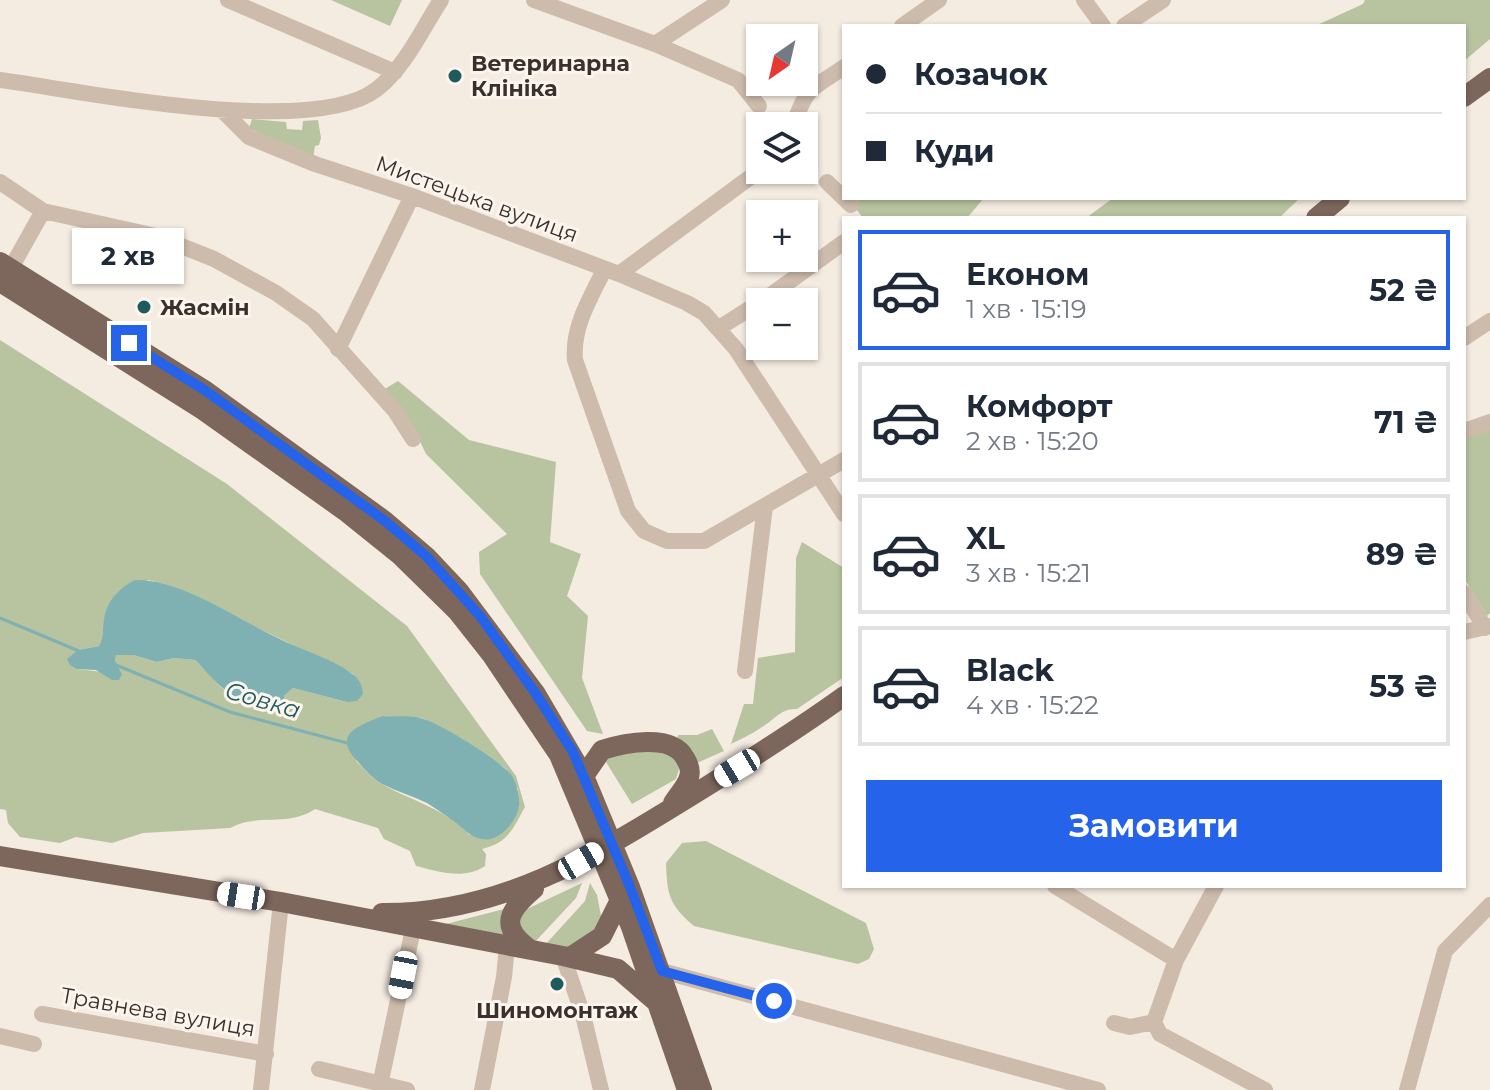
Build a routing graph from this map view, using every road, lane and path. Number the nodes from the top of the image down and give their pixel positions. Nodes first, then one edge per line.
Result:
1 (228, 0) edge
2 (441, 0) edge
3 (534, 0) edge
4 (722, 0) edge
5 (939, 0) edge
6 (1084, 0) edge
7 (1163, 0) edge
8 (905, 24) edge
9 (1102, 24) edge
10 (1127, 24) edge
11 (655, 44) junction
12 (842, 68) edge
13 (395, 72) junction
14 (1490, 78) edge
15 (0, 80) edge
16 (1466, 96) edge
17 (759, 106) dead end
18 (223, 111) junction
19 (798, 112) edge
20 (746, 180) edge
21 (0, 182) edge
22 (827, 182) dead end
23 (412, 196) junction
24 (842, 196) edge
25 (1338, 200) edge
26 (43, 211) junction
27 (1318, 216) edge
28 (842, 243) edge
29 (4, 271) edge
30 (611, 272) junction
31 (780, 288) edge
32 (746, 311) edge
33 (1490, 321) edge
34 (719, 328) junction
35 (1466, 337) edge
36 (338, 349) junction
37 (1490, 422) edge
38 (1466, 430) edge
39 (413, 439) dead end
40 (842, 461) edge
41 (818, 476) junction
42 (765, 506) junction
43 (842, 511) edge
44 (1466, 596) edge
45 (1488, 627) edge
46 (1466, 632) edge
47 (745, 671) dead end
48 (842, 697) edge
49 (584, 776) junction
50 (667, 811) junction
51 (606, 847) junction
52 (0, 856) edge
53 (545, 879) junction
54 (1061, 888) edge
55 (1215, 888) edge
56 (620, 900) junction
57 (281, 902) junction
58 (1490, 905) edge
59 (338, 913) junction
60 (413, 929) junction
61 (507, 946) junction
62 (531, 950) junction
63 (567, 956) junction
64 (1176, 960) junction
65 (662, 971) junction
66 (658, 1004) junction
67 (42, 1014) dead end
68 (1154, 1022) junction
69 (1114, 1023) dead end
70 (0, 1036) edge
71 (34, 1044) dead end
72 (266, 1054) junction
73 (319, 1069) dead end
74 (380, 1086) edge
75 (261, 1090) edge
76 (407, 1090) edge
77 (482, 1090) edge
78 (601, 1090) edge
79 (687, 1090) edge
80 (702, 1090) edge
81 (1098, 1090) edge
82 (1265, 1090) edge
83 (1407, 1090) edge

1 - 13 street
2 - 13 street
3 - 11 street
4 - 11 street
5 - 8 street
6 - 9 street
7 - 10 street
11 - 17 street
12 - 19 street
13 - 18 street
14 - 16 main road
15 - 18 street
18 - 23 street, Мистецька вулиця
20 - 30 street
21 - 26 street
22 - 24 street
23 - 30 street, Мистецька вулиця
23 - 36 street
25 - 27 main road
26 - 29 street
26 - 36 street
28 - 31 street
29 - 49 main road
29 - 51 main road
30 - 34 street, Мистецька вулиця
30 - 42 street
32 - 34 street
33 - 35 street
34 - 41 street, Мистецька вулиця
36 - 39 street
37 - 38 street
40 - 41 street
41 - 42 street
41 - 43 street, Мистецька вулиця
42 - 47 street
44 - 45 street
45 - 46 street
48 - 50 main road
49 - 50 main road
49 - 51 main road
50 - 51 main road
51 - 53 main road
51 - 56 main road
51 - 65 main road
52 - 57 main road
53 - 59 main road
53 - 62 main road
54 - 64 street
55 - 64 street
56 - 63 main road
56 - 66 main road
57 - 59 main road
57 - 72 street
58 - 83 street
59 - 60 main road
60 - 61 main road
60 - 74 street
61 - 62 main road
61 - 77 street
62 - 63 main road
63 - 66 main road
63 - 78 street
64 - 68 street
65 - 80 main road
65 - 81 street
66 - 79 main road
67 - 72 street, Травнева вулиця
68 - 69 street
68 - 82 street
70 - 71 street
72 - 75 street
73 - 74 street
74 - 76 street

